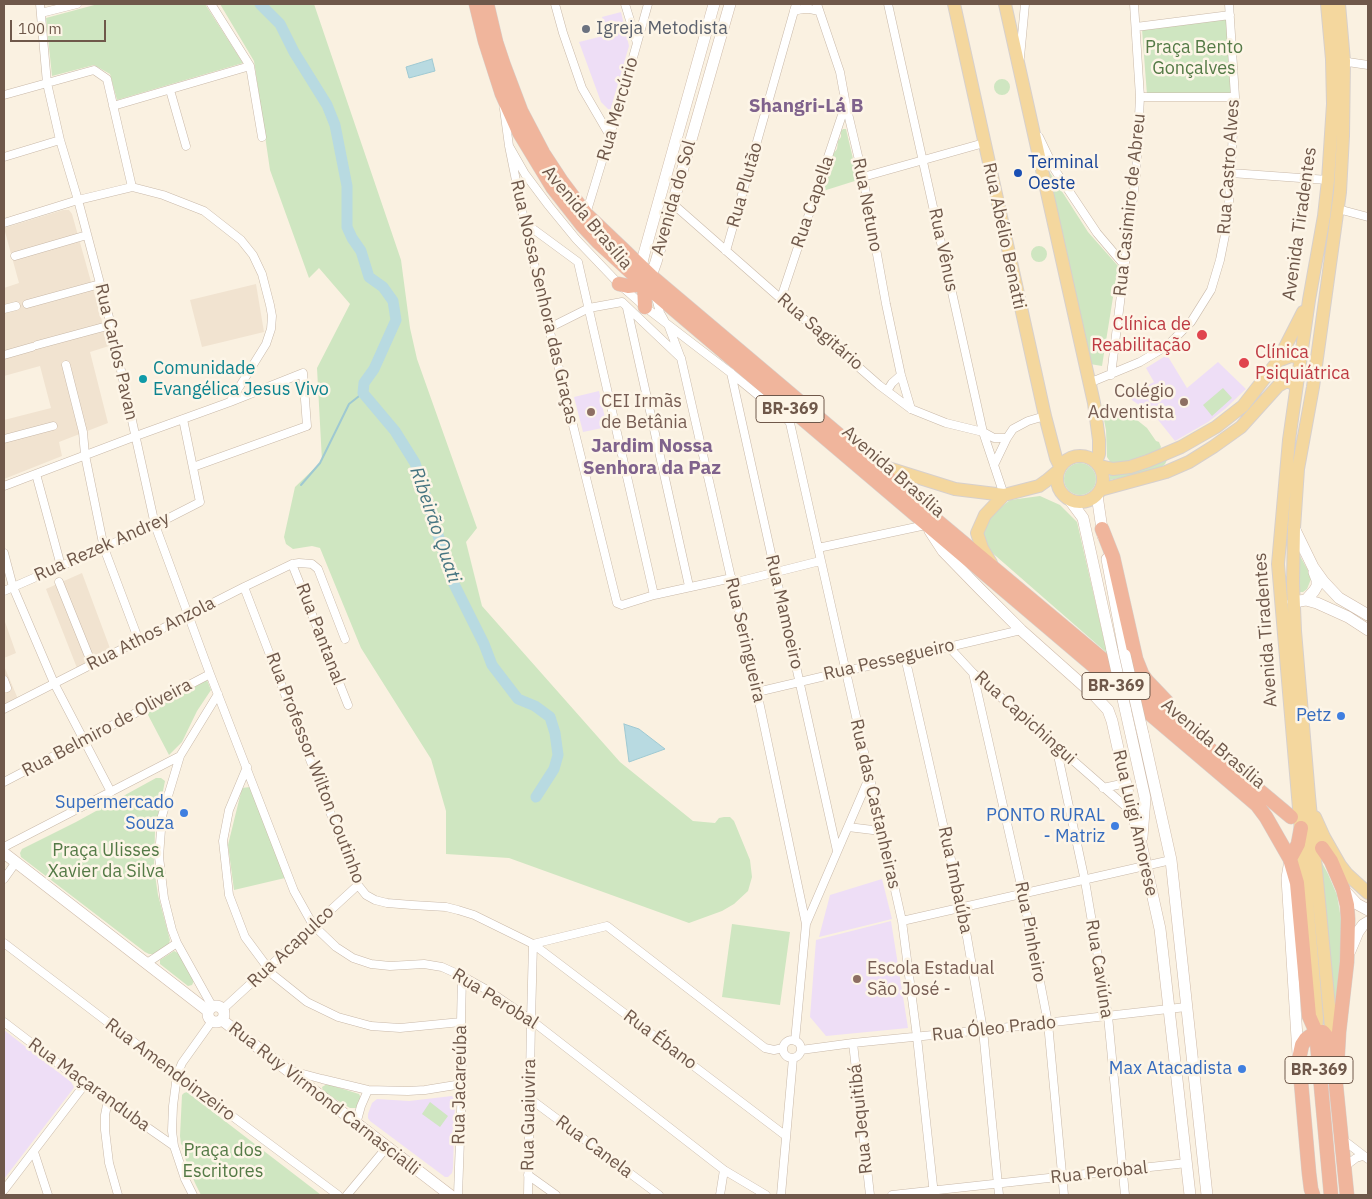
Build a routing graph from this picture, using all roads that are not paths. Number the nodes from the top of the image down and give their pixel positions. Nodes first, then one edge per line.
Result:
1 (40, 4) edge
2 (77, 4) edge
3 (211, 4) edge
4 (476, 4) edge
5 (487, 4) edge
6 (555, 4) edge
7 (625, 4) edge
8 (648, 4) edge
9 (714, 4) edge
10 (730, 4) edge
11 (888, 4) edge
12 (954, 4) edge
13 (1005, 4) edge
14 (1025, 4) edge
15 (1134, 4) edge
16 (1229, 4) edge
17 (1327, 4) edge
18 (1339, 4) edge
19 (795, 8) edge
20 (818, 8) edge
21 (41, 13) junction
22 (1230, 15) junction
23 (1136, 27) junction
24 (637, 43) junction
25 (1338, 60) junction
26 (1368, 65) edge
27 (250, 66) junction
28 (1020, 69) junction
29 (47, 84) junction
30 (170, 90) junction
31 (502, 94) junction
32 (4, 95) edge
33 (1140, 97) junction
34 (1235, 97) junction
35 (846, 105) junction
36 (113, 106) junction
37 (1031, 120) junction
38 (610, 136) junction
39 (262, 137) dead end
40 (60, 140) junction
41 (984, 143) junction
42 (186, 146) dead end
43 (508, 146) junction
44 (4, 157) edge
45 (923, 160) junction
46 (669, 167) junction
47 (682, 172) junction
48 (1231, 173) junction
49 (863, 177) junction
50 (1328, 180) junction
51 (132, 187) junction
52 (78, 200) junction
53 (673, 204) junction
54 (1338, 209) junction
55 (586, 214) junction
56 (1368, 217) edge
57 (4, 223) edge
58 (525, 223) junction
59 (87, 235) junction
60 (726, 251) junction
61 (15, 256) dead end
62 (1125, 266) junction
63 (648, 280) junction
64 (100, 284) junction
65 (619, 284) junction
66 (781, 298) junction
67 (1309, 300) junction
68 (27, 304) dead end
69 (16, 306) dead end
70 (645, 307) junction
71 (588, 308) junction
72 (627, 308) junction
73 (4, 309) edge
74 (111, 325) junction
75 (668, 325) junction
76 (549, 328) junction
77 (4, 355) edge
78 (681, 358) junction
79 (1300, 358) junction
80 (1278, 361) junction
81 (66, 365) dead end
82 (731, 373) junction
83 (902, 375) junction
84 (1111, 375) junction
85 (1090, 383) junction
86 (1313, 387) junction
87 (1296, 388) junction
88 (887, 391) junction
89 (230, 402) junction
90 (911, 408) junction
91 (1248, 410) junction
92 (1045, 416) junction
93 (183, 419) junction
94 (787, 419) joint
95 (52, 426) dead end
96 (983, 432) junction
97 (136, 436) junction
98 (4, 438) edge
99 (1007, 438) junction
100 (85, 455) junction
101 (871, 462) junction
102 (1098, 464) junction
103 (994, 465) junction
104 (193, 467) junction
105 (1060, 468) junction
106 (36, 474) junction
107 (4, 486) edge
108 (1039, 486) junction
109 (1099, 492) junction
110 (1004, 494) junction
111 (1066, 497) junction
112 (155, 525) junction
113 (926, 525) junction
114 (1294, 528) junction
115 (1102, 529) junction
116 (104, 548) junction
117 (818, 548) junction
118 (4, 552) edge
119 (820, 561) junction
120 (296, 563) junction
121 (1278, 564) junction
122 (61, 566) junction
123 (1313, 567) junction
124 (995, 569) junction
125 (775, 572) junction
126 (732, 580) junction
127 (59, 582) dead end
128 (244, 586) junction
129 (689, 586) junction
130 (13, 587) junction
131 (4, 591) edge
132 (654, 595) junction
133 (1299, 601) junction
134 (188, 615) junction
135 (1368, 615) edge
136 (1021, 630) junction
137 (1368, 630) edge
138 (345, 639) dead end
139 (139, 641) junction
140 (948, 646) junction
141 (905, 657) junction
142 (92, 664) junction
143 (845, 671) junction
144 (973, 673) junction
145 (210, 674) junction
146 (4, 680) edge
147 (799, 682) junction
148 (54, 683) junction
149 (7, 688) dead end
150 (757, 692) junction
151 (218, 694) junction
152 (348, 705) dead end
153 (4, 709) edge
154 (85, 741) junction
155 (1056, 746) junction
156 (180, 756) junction
157 (1137, 764) junction
158 (246, 767) junction
159 (1238, 773) junction
160 (869, 778) junction
161 (1296, 778) junction
162 (4, 782) edge
163 (1126, 783) junction
164 (1104, 788) junction
165 (111, 792) junction
166 (1309, 798) junction
167 (1132, 812) junction
168 (1291, 817) dead end
169 (848, 827) junction
170 (1301, 828) junction
171 (881, 831) junction
172 (1141, 843) junction
173 (4, 846) edge
174 (1322, 848) dead end
175 (4, 852) edge
176 (837, 852) junction
177 (1290, 859) junction
178 (1171, 860) junction
179 (16, 862) junction
180 (1146, 866) junction
181 (4, 879) edge
182 (1085, 881) junction
183 (358, 885) junction
184 (1343, 889) junction
185 (1368, 893) edge
186 (1023, 894) junction
187 (962, 908) junction
188 (1368, 910) edge
189 (902, 921) junction
190 (1368, 922) edge
191 (806, 924) junction
192 (313, 926) junction
193 (177, 942) junction
194 (4, 943) edge
195 (534, 944) junction
196 (1347, 962) junction
197 (147, 964) junction
198 (268, 968) junction
199 (462, 976) junction
200 (1186, 1007) junction
201 (1169, 1009) junction
202 (215, 1013) junction
203 (1108, 1016) junction
204 (531, 1020) junction
205 (4, 1022) edge
206 (460, 1022) junction
207 (1048, 1023) junction
208 (983, 1030) junction
209 (1316, 1032) junction
210 (917, 1037) junction
211 (795, 1041) junction
212 (853, 1043) junction
213 (784, 1048) junction
214 (801, 1050) junction
215 (793, 1058) junction
216 (1299, 1059) junction
217 (285, 1069) junction
218 (177, 1075) junction
219 (85, 1084) junction
220 (462, 1084) junction
221 (1336, 1085) junction
222 (368, 1090) junction
223 (530, 1098) junction
224 (108, 1100) junction
225 (356, 1124) junction
226 (786, 1136) junction
227 (1341, 1139) junction
228 (174, 1146) junction
229 (387, 1147) junction
230 (34, 1152) junction
231 (1366, 1158) edge
232 (1187, 1163) junction
233 (724, 1170) junction
234 (1122, 1170) junction
235 (1345, 1173) junction
236 (528, 1175) junction
237 (1062, 1177) junction
238 (997, 1183) junction
239 (4, 1190) edge
240 (1329, 1191) edge
241 (934, 1193) edge
242 (1312, 1193) edge
243 (48, 1195) edge
244 (118, 1195) edge
245 (193, 1195) edge
246 (338, 1195) edge
247 (347, 1195) edge
248 (450, 1195) edge
249 (458, 1195) edge
250 (528, 1195) edge
251 (556, 1195) edge
252 (659, 1195) edge
253 (720, 1195) edge
254 (766, 1195) edge
255 (781, 1195) edge
256 (870, 1195) edge
257 (892, 1195) edge
258 (999, 1195) edge
259 (1064, 1195) edge
260 (1125, 1195) edge
261 (1190, 1195) edge
262 (1207, 1195) edge
263 (1347, 1195) edge

1 - 21 street, Rua Carlos Pavan
2 - 21 street
3 - 27 street
4 - 31 highway, Avenida Brasília / BR-369
5 - 55 highway, Avenida Brasília / BR-369
6 - 38 street
7 - 24 street
8 - 24 street, Rua Mercúrio
9 - 46 street, Avenida do Sol
10 - 47 street, Avenida do Sol
11 - 45 street, Rua Vênus
12 - 41 main road, Rua Abélio Benatti
13 - 28 main road
14 - 28 street
15 - 23 street, Rua Casimiro de Abreu
16 - 22 street, Rua Castro Alves
17 - 25 main road, Avenida Tiradentes
18 - 25 main road, Avenida Tiradentes
19 - 20 street
19 - 60 street, Rua Plutão
20 - 35 street, Rua Netuno
21 - 29 street, Rua Carlos Pavan
22 - 23 street
22 - 34 street, Rua Castro Alves
23 - 33 street, Rua Casimiro de Abreu
24 - 38 street, Rua Mercúrio
25 - 26 street
25 - 50 main road, Avenida Tiradentes
25 - 54 main road, Avenida Tiradentes
27 - 30 street
27 - 39 street
28 - 37 main road
29 - 32 street
29 - 36 street
29 - 40 street, Rua Carlos Pavan
30 - 36 street
30 - 42 street
31 - 43 street, Rua Nossa Senhora das Graças
31 - 63 highway, Avenida Brasília / BR-369
33 - 34 street
33 - 62 street, Rua Casimiro de Abreu
34 - 48 street, Rua Castro Alves
35 - 49 street, Rua Netuno
35 - 66 street, Rua Capella
36 - 51 street
37 - 62 street
37 - 85 main road
38 - 55 street, Rua Mercúrio
40 - 44 street
40 - 52 street, Rua Carlos Pavan
41 - 45 street
41 - 92 main road, Rua Abélio Benatti
43 - 58 street, Rua Nossa Senhora das Graças
43 - 65 street, Avenida Brasília
45 - 49 street
45 - 96 street, Rua Vênus
46 - 47 street
46 - 63 street, Avenida do Sol
47 - 53 street, Avenida do Sol
48 - 50 street
48 - 84 street, Rua Castro Alves
49 - 83 street, Rua Netuno
50 - 54 main road
50 - 67 main road, Avenida Tiradentes
51 - 52 street
51 - 89 street
52 - 57 street
52 - 59 street, Rua Carlos Pavan
53 - 60 street, Rua Sagitário
53 - 63 street, Avenida do Sol
54 - 56 street
54 - 86 main road, Avenida Tiradentes
55 - 63 highway, Avenida Brasília / BR-369
58 - 71 street
58 - 76 street, Rua Nossa Senhora das Graças
59 - 61 street
59 - 64 street, Rua Carlos Pavan
60 - 66 street, Rua Sagitário
62 - 84 street, Rua Casimiro de Abreu
63 - 65 highway
63 - 70 highway
63 - 75 street, Rua Seringueira
63 - 101 highway, Avenida Brasília / BR-369
63 - 113 highway, Avenida Brasília / BR-369
64 - 68 street
64 - 74 street, Rua Carlos Pavan
65 - 70 street, Avenida Brasília
66 - 88 street, Rua Sagitário
67 - 79 main road, Avenida Tiradentes
67 - 80 main road
69 - 73 street
70 - 75 street, Avenida Brasília
71 - 72 street
71 - 76 street
71 - 132 street
72 - 78 street
72 - 129 street
74 - 77 street
74 - 97 street, Rua Carlos Pavan
75 - 78 street, Rua Seringueira
75 - 82 street, Avenida Brasília
76 - 132 street, Rua Nossa Senhora das Graças
78 - 126 street, Rua Seringueira
79 - 80 main road
79 - 86 main road
79 - 87 main road, Avenida Tiradentes
80 - 91 main road
81 - 100 street
82 - 94 street, Avenida Brasília
82 - 125 street, Rua Mamoeiro
83 - 88 street
83 - 90 street, Rua Netuno
84 - 85 street, Rua Castro Alves
85 - 102 main road
86 - 114 main road, Avenida Tiradentes
87 - 91 main road
87 - 121 main road, Avenida Tiradentes
88 - 90 street, Rua Sagitário
89 - 93 street
89 - 104 street
90 - 96 street, Rua Sagitário
91 - 102 main road
91 - 109 main road
92 - 99 street
92 - 105 main road, Rua Abélio Benatti
93 - 97 street
93 - 104 street
94 - 117 street, Rua das Castanheiras
95 - 98 street
96 - 99 street, Rua Sagitário
96 - 103 street, Rua Vênus
97 - 100 street
97 - 112 street, Rua Carlos Pavan
99 - 103 street
100 - 106 street
100 - 116 street
101 - 110 main road
101 - 124 highway, Avenida Brasília / BR-369
102 - 105 main road
102 - 109 main road
103 - 110 street, Rua Vênus
104 - 112 street, Rua Rezek Andrey
105 - 108 main road
105 - 111 main road
106 - 107 street
106 - 122 street
108 - 110 main road
108 - 111 main road
109 - 111 main road
109 - 115 street, Rua Luigi Amorese
110 - 124 main road
111 - 157 street, bridge
112 - 116 street, Rua Rezek Andrey
112 - 134 street, Rua Carlos Pavan
113 - 117 street
113 - 136 street, Rua Luigi Amorese
113 - 177 highway, Avenida Brasília / BR-369
114 - 123 street
114 - 133 main road, Avenida Tiradentes
115 - 159 highway
115 - 178 street, Rua Luigi Amorese, bridge
116 - 122 street, Rua Rezek Andrey
116 - 139 street
117 - 119 street, Rua das Castanheiras
118 - 130 street
119 - 125 street
119 - 143 street, Rua das Castanheiras
120 - 128 street, Rua Athos Anzola
120 - 138 street
120 - 152 street, Rua Pantanal
121 - 133 main road
121 - 161 main road, Avenida Tiradentes
122 - 130 street, Rua Rezek Andrey
123 - 133 street
123 - 135 street
124 - 159 highway, Avenida Brasília / BR-369
125 - 126 street
125 - 147 street, Rua Mamoeiro
126 - 129 street
126 - 150 street, Rua Seringueira
127 - 142 street
128 - 134 street, Rua Athos Anzola
128 - 183 street, Rua Professor Wilton Coutinho
129 - 132 street
130 - 131 street, Rua Rezek Andrey
130 - 148 street
133 - 137 street
133 - 166 main road, Avenida Tiradentes
134 - 139 street, Rua Athos Anzola
134 - 145 street, Rua Carlos Pavan
136 - 140 street, Rua Pessegueiro
136 - 163 street, Rua Luigi Amorese
139 - 142 street, Rua Athos Anzola
140 - 141 street, Rua Pessegueiro
140 - 144 street, Rua Capichingui
141 - 143 street, Rua Pessegueiro
141 - 187 street, Rua Imbaúba
142 - 148 street, Rua Athos Anzola
143 - 147 street, Rua Pessegueiro
143 - 160 street, Rua das Castanheiras
144 - 155 street, Rua Capichingui
144 - 186 street, Rua Pinheiro
145 - 151 street, Rua Carlos Pavan
145 - 154 street, Rua Belmiro de Oliveira
146 - 149 street
147 - 150 street, Rua Pessegueiro
147 - 176 street, Rua Mamoeiro
148 - 153 street, Rua Athos Anzola
148 - 154 street
150 - 191 street, Rua Seringueira
151 - 156 street
151 - 158 street, Rua Perobal
154 - 162 street, Rua Belmiro de Oliveira
154 - 165 street
155 - 164 street, Rua Capichingui
155 - 182 street, Rua Caviúna
156 - 165 street
156 - 193 street
157 - 163 street
157 - 172 street
158 - 192 street, Rua Perobal
158 - 198 street
159 - 168 highway, Avenida Brasília / BR-369
160 - 169 street
160 - 171 street, Rua das Castanheiras
161 - 166 main road
161 - 170 main road, Avenida Tiradentes
163 - 164 street
163 - 167 street, Rua Luigi Amorese
164 - 167 street, Rua Capichingui
165 - 173 street
166 - 185 main road
166 - 221 main road, Avenida Tiradentes
167 - 172 street, Rua Luigi Amorese
169 - 171 street
169 - 176 street
170 - 177 highway
170 - 209 main road, Avenida Tiradentes
171 - 189 street, Rua das Castanheiras
172 - 180 street, Rua Luigi Amorese
174 - 184 highway, BR-369
175 - 179 street, Rua Ruy Virmond Carnascialli
176 - 191 street
177 - 209 highway, BR-369
177 - 216 street
178 - 180 street
178 - 200 street, Rua Luigi Amorese
179 - 181 street
179 - 197 street, Rua Ruy Virmond Carnascialli
180 - 182 street
180 - 201 street, Rua Luigi Amorese
182 - 186 street
182 - 203 street, Rua Caviúna
183 - 192 street, Rua Acapulco
183 - 195 street, Rua Professor Wilton Coutinho
184 - 188 street
184 - 196 highway, BR-369
186 - 187 street
186 - 207 street, Rua Pinheiro
187 - 189 street
187 - 208 street, Rua Imbaúba
189 - 210 street, Rua das Castanheiras
190 - 196 street
191 - 211 street
192 - 198 street, Rua Acapulco
192 - 199 street, Rua Perobal
193 - 197 street
193 - 202 street
194 - 218 street, Rua Amendoinzeiro
195 - 204 street, Rua Guaiuvira
195 - 213 street
195 - 226 street, Rua Ébano
196 - 221 highway, BR-369
197 - 202 street, Rua Ruy Virmond Carnascialli
198 - 202 street, Rua Acapulco
198 - 206 street
199 - 204 street, Rua Perobal
199 - 206 street, Rua Jacareúba
200 - 201 street, Rua Óleo Prado
200 - 262 street, Rua Luigi Amorese
201 - 203 street, Rua Óleo Prado
201 - 232 street, Rua Luigi Amorese
202 - 217 street, Rua Ruy Virmond Carnascialli
202 - 218 street, Rua Acapulco
203 - 207 street, Rua Óleo Prado
203 - 234 street, Rua Caviúna
204 - 223 street, Rua Guaiuvira
204 - 233 street, Rua Perobal
205 - 219 street, Rua Maçaranduba
206 - 220 street, Rua Jacareúba
207 - 208 street, Rua Óleo Prado
207 - 237 street, Rua Pinheiro
208 - 210 street, Rua Óleo Prado
208 - 238 street, Rua Imbaúba
209 - 216 highway
209 - 221 highway
209 - 240 highway, Avenida Tiradentes / BR-369
210 - 212 street, Rua Óleo Prado
210 - 241 street, Rua das Castanheiras
211 - 213 street
211 - 214 street
212 - 214 street, Rua Óleo Prado
212 - 256 street, Rua Jequitibá
213 - 215 street
214 - 215 street
215 - 226 street
216 - 242 highway
217 - 222 street
217 - 225 street, Rua Ruy Virmond Carnascialli
218 - 228 street, Rua Acapulco
218 - 246 street, Rua Amendoinzeiro
219 - 224 street, Rua Maçaranduba
219 - 230 street
220 - 222 street
220 - 249 street, Rua Jacareúba
221 - 227 highway, Avenida Tiradentes / BR-369
222 - 225 street
223 - 236 street, Rua Guaiuvira
223 - 252 street, Rua Canela
224 - 228 street, Rua Maçaranduba
224 - 244 street
225 - 229 street, Rua Ruy Virmond Carnascialli
226 - 255 street
227 - 231 street
227 - 235 highway, Avenida Tiradentes / BR-369
228 - 245 street, Rua Acapulco
229 - 247 street
229 - 248 street, Rua Ruy Virmond Carnascialli
230 - 239 street
230 - 243 street
231 - 235 street
232 - 234 street, Rua Perobal
232 - 261 street, Rua Luigi Amorese
233 - 253 street
233 - 254 street, Rua Perobal
234 - 237 street, Rua Perobal
234 - 260 street, Rua Caviúna
235 - 263 highway, Avenida Tiradentes / BR-369
236 - 250 street, Rua Guaiuvira
236 - 251 street
237 - 238 street, Rua Perobal
237 - 259 street, Rua Pinheiro
238 - 241 street, Rua Perobal
238 - 258 street, Rua Imbaúba
241 - 257 street, Rua Perobal

